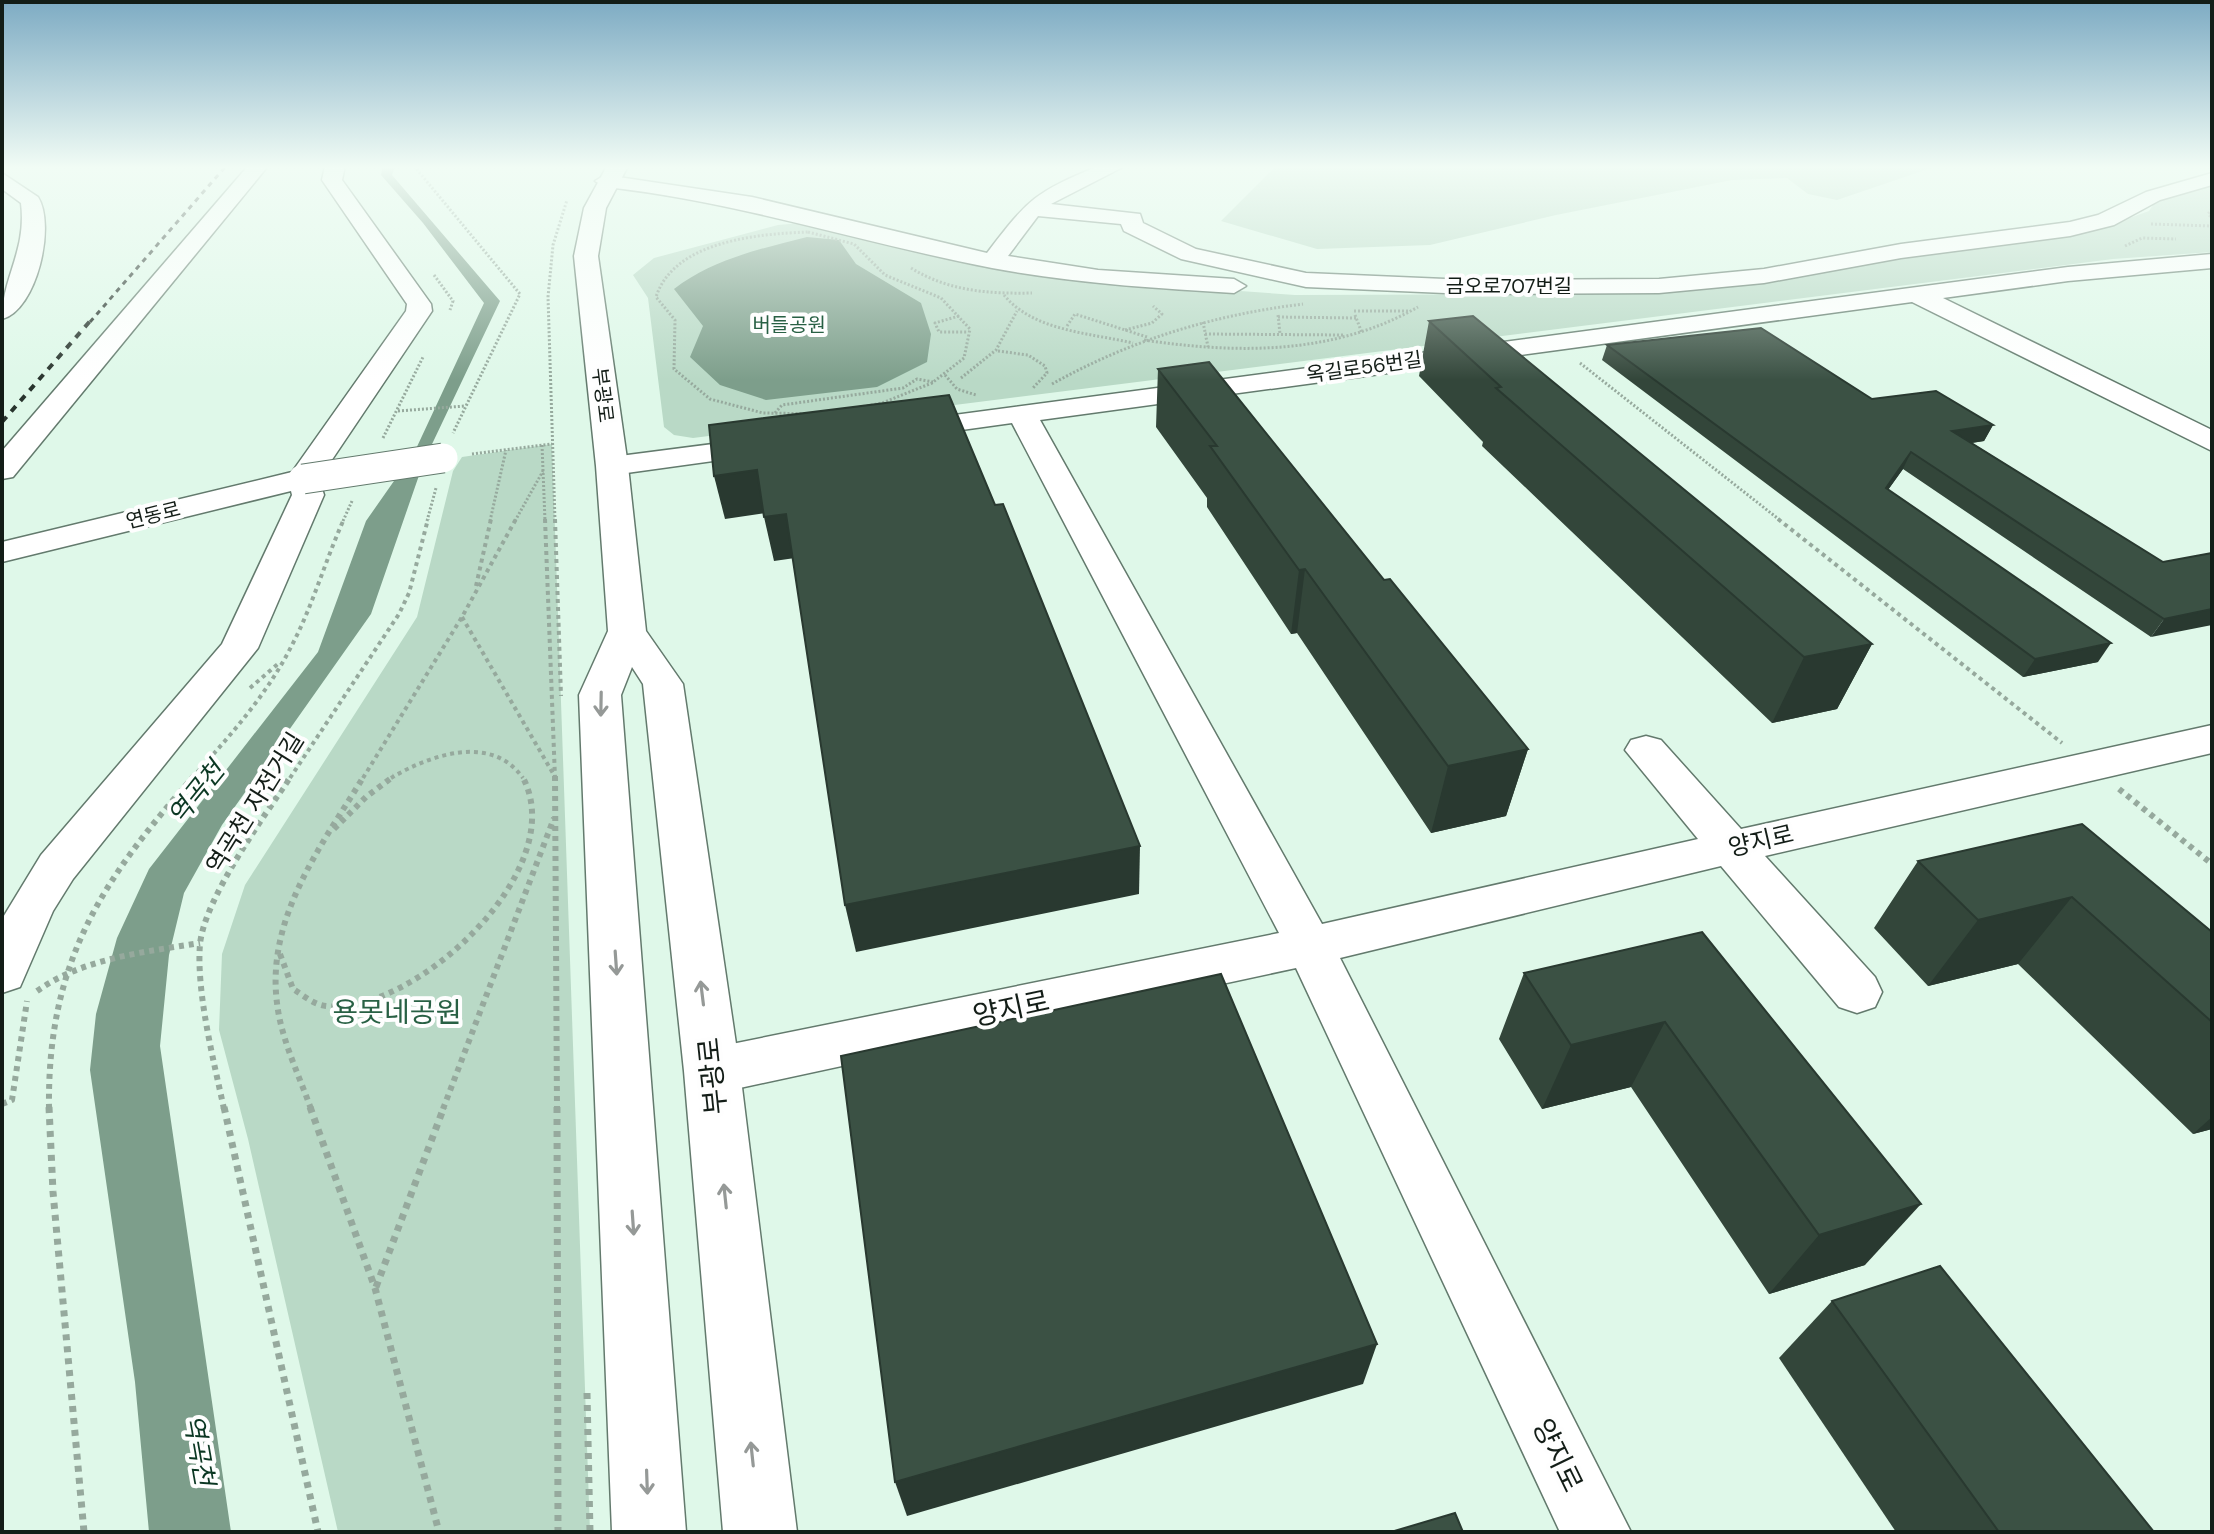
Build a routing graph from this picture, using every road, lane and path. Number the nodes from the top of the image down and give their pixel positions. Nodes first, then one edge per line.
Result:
1 (25, 238) edge
2 (198, 238) edge
3 (372, 238) edge
4 (473, 238) edge
5 (588, 238) edge
6 (758, 238) edge
7 (835, 238) edge
8 (884, 238) edge
9 (1011, 238) edge
10 (1156, 238) edge
11 (1997, 238) edge
12 (993, 261) junction
13 (2212, 261) edge
14 (429, 270) dead end
15 (1367, 283) junction
16 (1003, 294) dead end
17 (1917, 295) junction
18 (1426, 300) dead end
19 (1349, 301) dead end
20 (1151, 305) dead end
21 (1277, 307) dead end
22 (2, 311) edge
23 (1017, 311) junction
24 (1354, 311) junction
25 (1412, 311) junction
26 (959, 316) junction
27 (1278, 317) junction
28 (1356, 318) junction
29 (1203, 322) dead end
30 (443, 323) dead end
31 (1067, 326) junction
32 (1125, 330) junction
33 (968, 332) junction
34 (1362, 333) junction
35 (1205, 334) junction
36 (1280, 334) junction
37 (1307, 335) junction
38 (1355, 335) junction
39 (1148, 338) dead end
40 (1143, 340) dead end
41 (1552, 341) junction
42 (1133, 343) dead end
43 (1311, 344) junction
44 (1208, 347) junction
45 (428, 349) dead end
46 (998, 351) junction
47 (945, 375) junction
48 (961, 378) dead end
49 (935, 383) junction
50 (986, 396) dead end
51 (1021, 403) junction
52 (465, 406) junction
53 (397, 411) junction
54 (775, 414) junction
55 (880, 432) edge
56 (801, 442) edge
57 (2212, 442) edge
58 (552, 444) dead end
59 (542, 445) junction
60 (377, 450) dead end
61 (506, 450) junction
62 (443, 458) junction
63 (612, 466) junction
64 (2, 470) edge
65 (543, 471) junction
66 (303, 479) junction
67 (358, 490) dead end
68 (2, 552) edge
69 (475, 593) junction
70 (462, 617) junction
71 (627, 631) junction
72 (2212, 739) edge
73 (1646, 750) dead end
74 (2089, 764) junction
75 (555, 776) junction
76 (556, 814) junction
77 (328, 834) junction
78 (1728, 848) junction
79 (2212, 864) edge
80 (200, 943) junction
81 (1310, 946) junction
82 (278, 950) junction
83 (2, 973) edge
84 (68, 974) junction
85 (1857, 992) dead end
86 (712, 1071) junction
87 (2, 1104) edge
88 (375, 1288) junction
89 (84, 1532) edge
90 (318, 1532) edge
91 (439, 1532) edge
92 (558, 1532) edge
93 (649, 1532) edge
94 (760, 1532) edge
95 (1596, 1532) edge

1 - 22 street
2 - 64 street
3 - 66 street
4 - 52 path, 역곡천 자전거길
5 - 63 main road, 부광로
6 - 54 path
7 - 26 path
8 - 12 street
9 - 12 street
10 - 15 street, 금오로707번길
11 - 15 street, 금오로707번길
12 - 15 street
13 - 17 street, 옥길로56번길
14 - 30 path
16 - 23 path
17 - 41 street, 옥길로56번길
17 - 57 street
18 - 25 path
19 - 24 path
20 - 32 path
21 - 27 path
23 - 31 path
23 - 46 path
24 - 25 path
24 - 28 path
25 - 34 path
26 - 33 path
26 - 33 path
27 - 28 path
27 - 36 path
28 - 34 path
29 - 35 path
31 - 32 path
31 - 42 path
32 - 39 path
33 - 47 path
34 - 38 path
35 - 36 path
35 - 44 path
36 - 37 path
37 - 38 path
37 - 43 path
38 - 43 path
40 - 44 path
41 - 51 street, 옥길로56번길
41 - 74 path
43 - 44 path
45 - 53 path
46 - 48 path
46 - 51 path
47 - 49 path
47 - 50 path
49 - 54 path
49 - 54 path
51 - 55 street, 옥길로56번길
51 - 81 street, 양지로
52 - 53 path
52 - 62 path, 역곡천 자전거길
53 - 60 path
56 - 63 street
58 - 59 path
59 - 61 path
59 - 65 path
61 - 62 path
61 - 69 path
62 - 66 street, 연동로, bridge
62 - 80 path, 역곡천 자전거길
63 - 71 main road, 부광로
65 - 69 path
65 - 75 path
66 - 68 street, 연동로
66 - 83 street
67 - 84 path
69 - 70 path
70 - 75 path
70 - 77 path
86 -> 71 main road, 부광로
71 -> 93 main road, 부광로
72 - 74 street, 양지로
73 - 78 street
74 - 78 street, 양지로
74 - 79 path
75 - 76 path
76 - 88 path
76 - 92 path
77 - 82 path
77 - 82 path
78 - 81 street, 양지로
78 - 85 street
80 - 84 path
80 - 90 path, 역곡천 자전거길
81 - 86 street, 양지로
81 - 95 street, 양지로
82 - 88 path
84 - 87 path
84 - 89 path
94 -> 86 main road, 부광로
88 - 91 path

